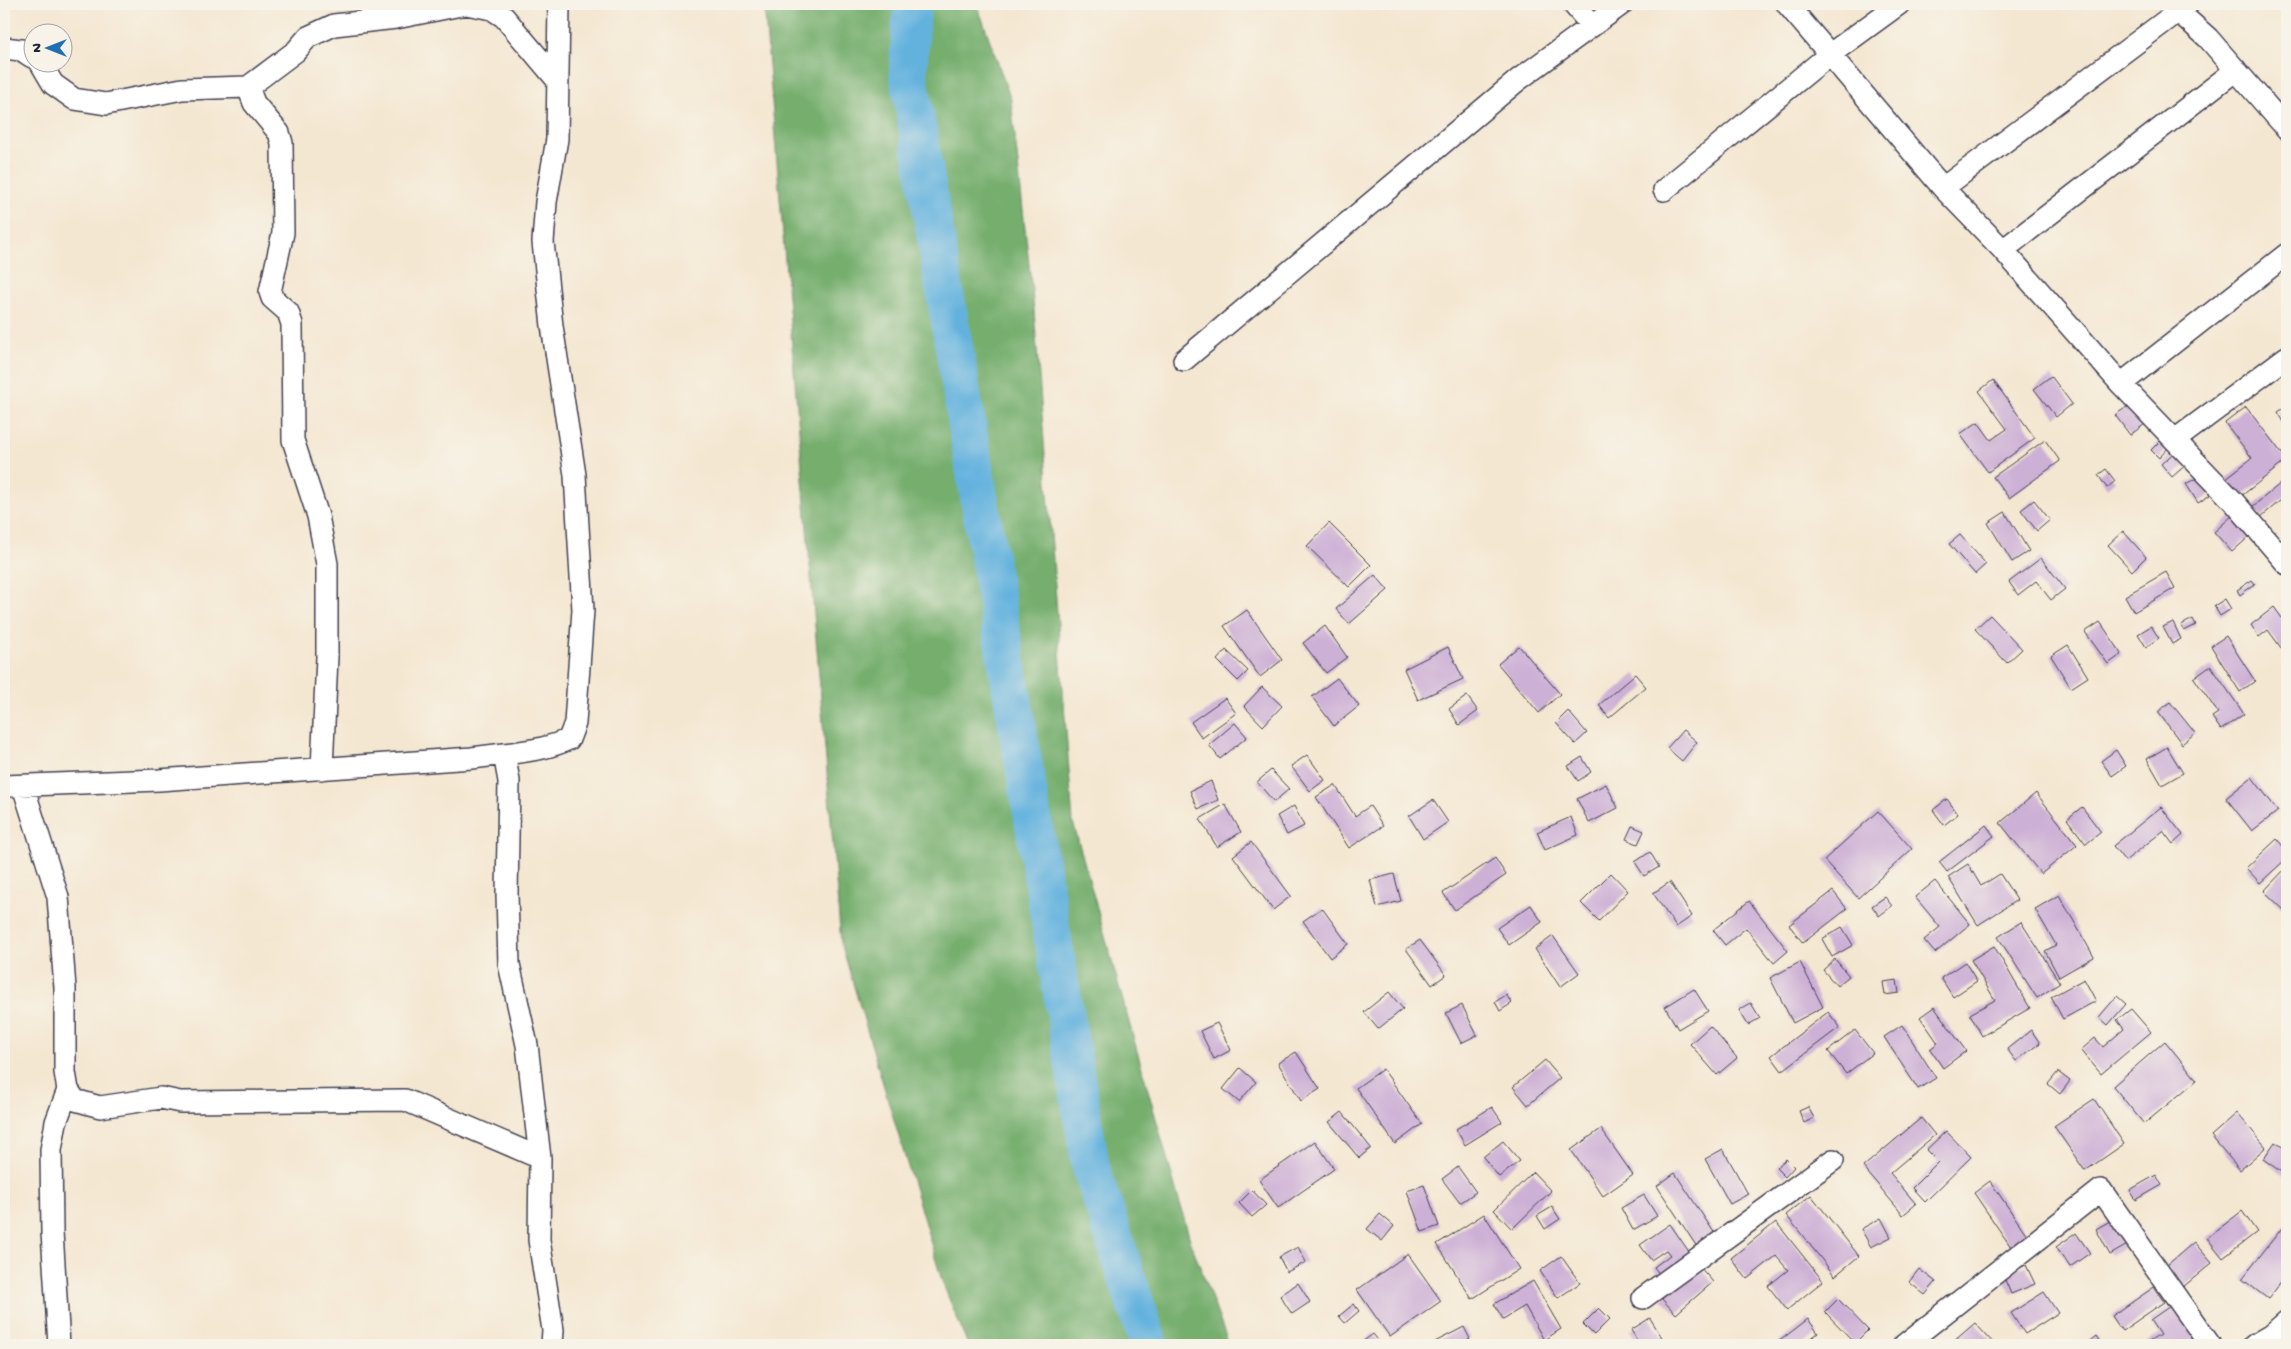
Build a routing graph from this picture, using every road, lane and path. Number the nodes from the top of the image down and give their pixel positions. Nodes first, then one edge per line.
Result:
1 (559, 4) edge
2 (1573, 4) edge
3 (1622, 4) edge
4 (1787, 4) edge
5 (1899, 4) edge
6 (2178, 6) edge
7 (1592, 26) junction
8 (4, 48) edge
9 (22, 51) edge
10 (1829, 55) junction
11 (2236, 70) junction
12 (46, 72) edge
13 (558, 81) junction
14 (248, 87) junction
15 (2287, 129) edge
16 (1943, 188) junction
17 (1664, 190) dead end
18 (2004, 250) junction
19 (2287, 254) edge
20 (2287, 357) edge
21 (1184, 360) dead end
22 (2121, 384) junction
23 (2175, 440) junction
24 (2287, 564) edge
25 (504, 754) junction
26 (322, 769) junction
27 (14, 786) edge
28 (68, 1090) junction
29 (540, 1158) junction
30 (1833, 1160) dead end
31 (1643, 1298) dead end
32 (2287, 1321) edge
33 (59, 1345) edge
34 (552, 1345) edge
35 (1904, 1345) edge
36 (2210, 1345) edge
37 (2254, 1345) edge

1 - 13 street
2 - 7 street
3 - 7 street
4 - 10 street
5 - 10 street
6 - 11 street
6 - 16 street
7 - 21 street
8 - 9 street
10 - 16 street
10 - 17 street
11 - 15 street
11 - 18 street
12 - 14 street
13 - 14 street
13 - 25 street
14 - 26 street
16 - 18 street
18 - 22 street
19 - 22 street
20 - 23 street
22 - 23 street
23 - 24 street
25 - 26 street
25 - 29 street
26 - 27 street
27 - 28 street
28 - 29 street
28 - 33 street
29 - 34 street
30 - 31 street
32 - 37 street
35 - 36 street

